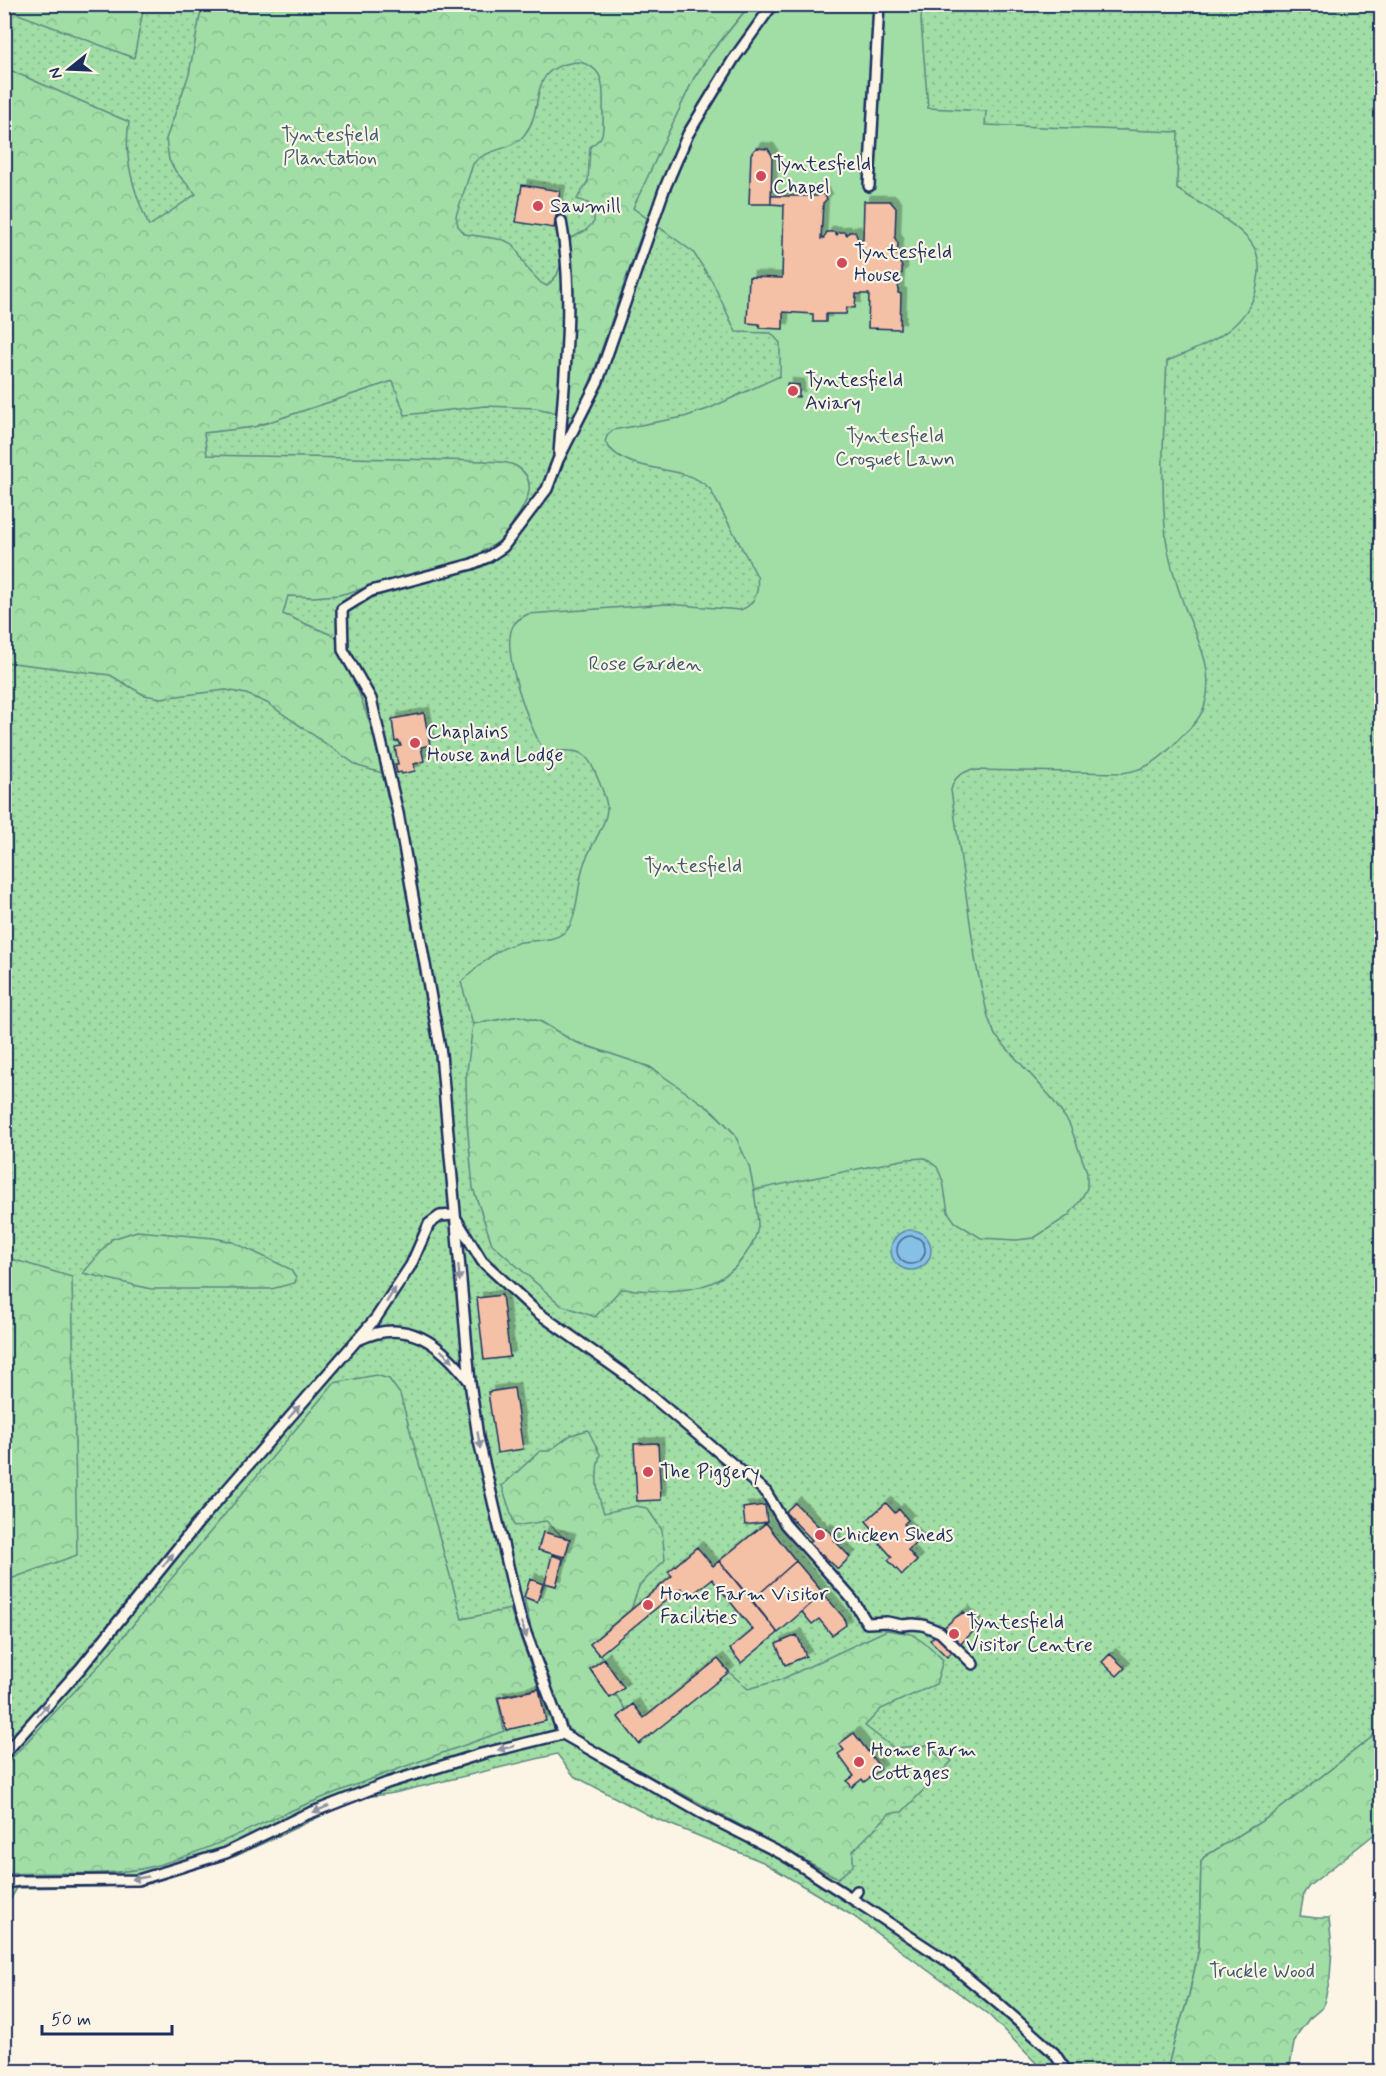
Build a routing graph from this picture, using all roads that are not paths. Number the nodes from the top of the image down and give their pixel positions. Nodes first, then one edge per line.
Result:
1 (773, 4) edge
2 (879, 4) edge
3 (869, 186) dead end
4 (561, 220) dead end
5 (558, 460) junction
6 (454, 1215) junction
7 (355, 1341) junction
8 (470, 1382) junction
9 (972, 1664) dead end
10 (563, 1734) junction
11 (4, 1754) edge
12 (4, 1883) edge
13 (1067, 2072) edge

1 - 5 lane
2 - 3 lane
4 - 5 lane
5 - 6 lane
7 -> 6 lane
6 -> 8 lane
6 - 9 lane
7 -> 8 lane
11 -> 7 lane
8 -> 10 lane
10 -> 12 lane
10 - 13 lane

